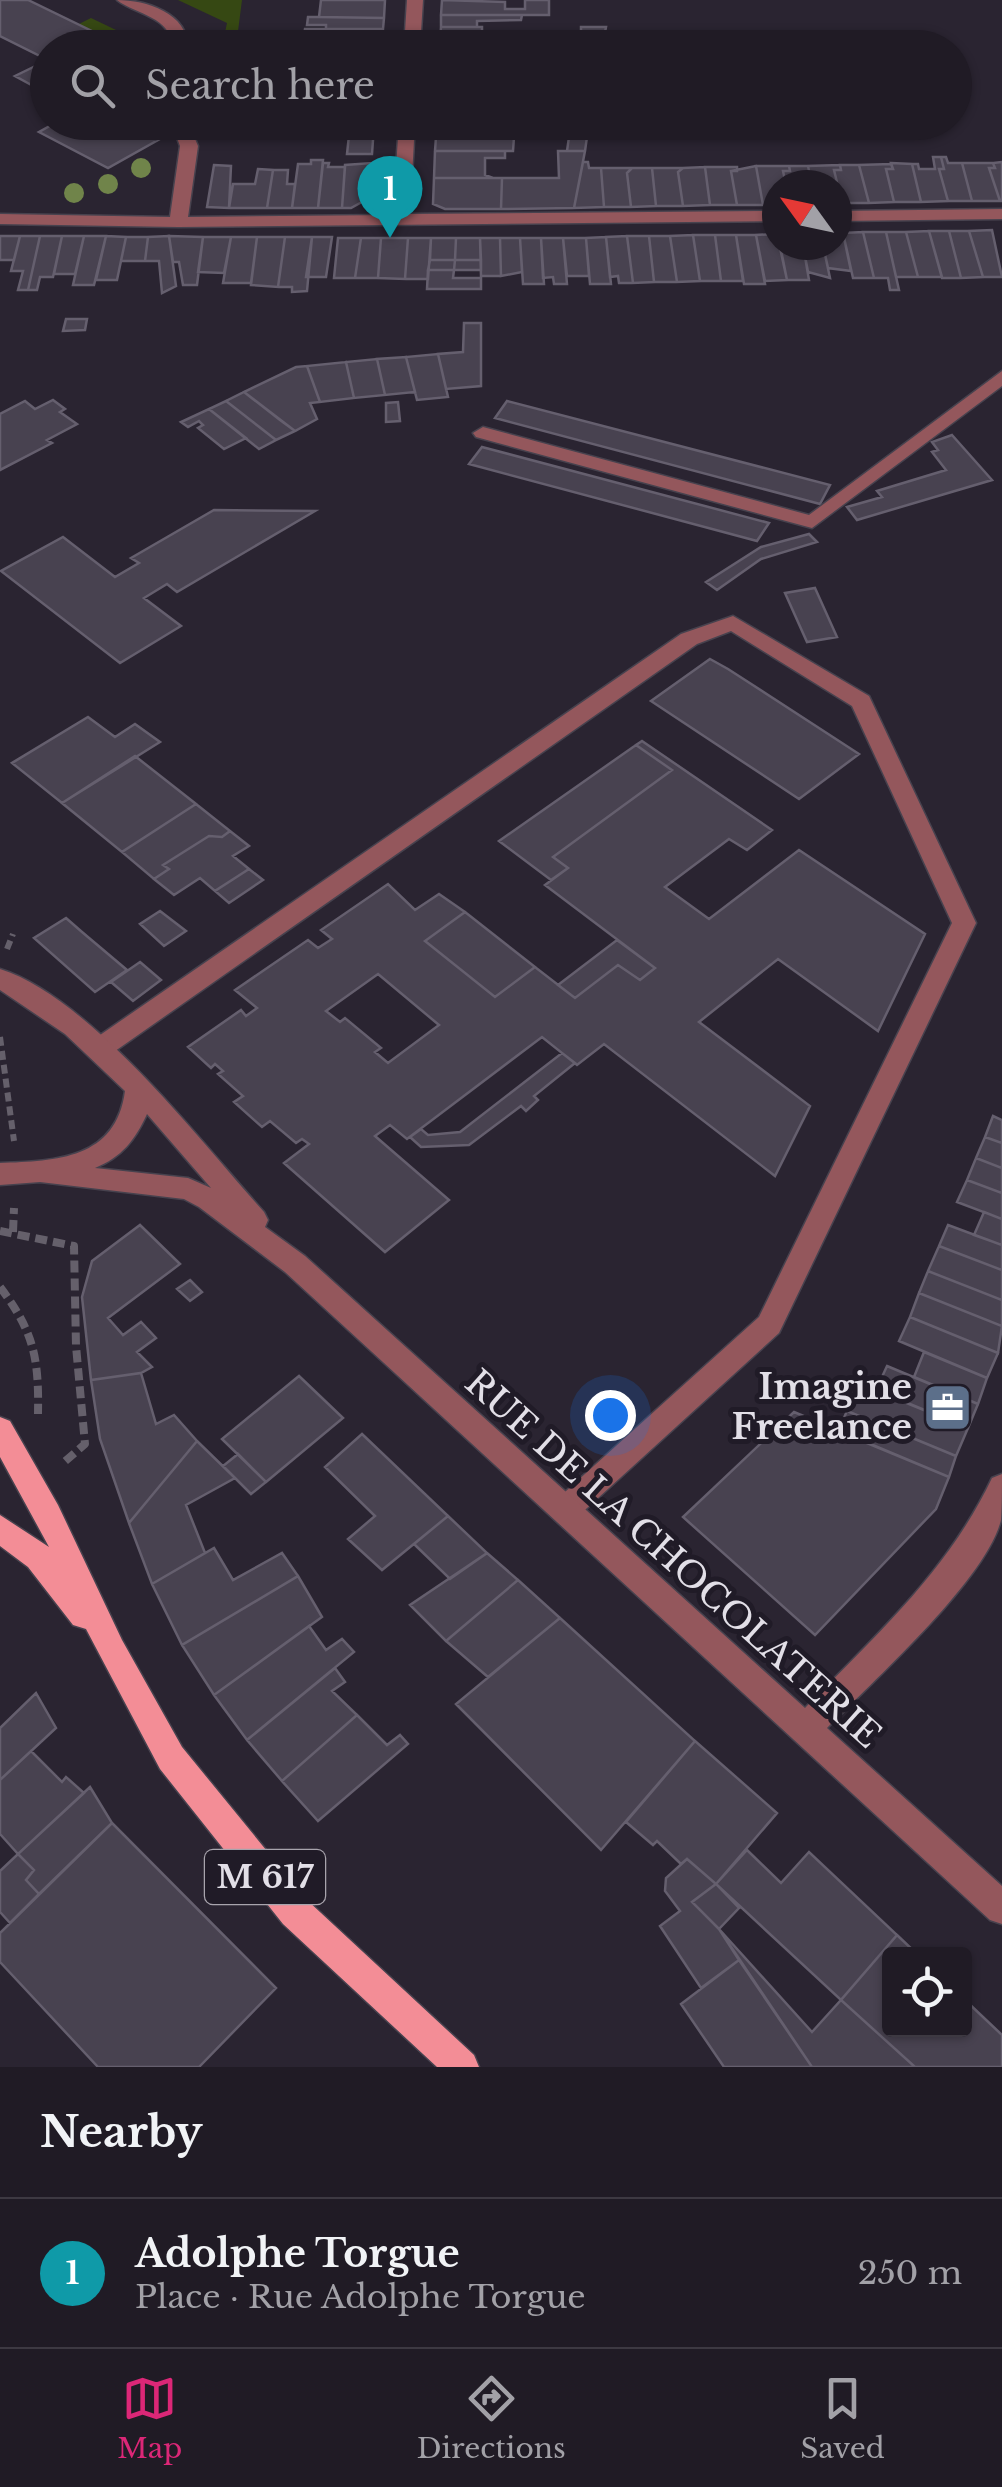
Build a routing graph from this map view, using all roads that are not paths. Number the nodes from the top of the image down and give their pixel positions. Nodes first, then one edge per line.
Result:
1 (125, 0) edge
2 (414, 0) edge
3 (178, 30) edge
4 (413, 30) edge
5 (186, 140) edge
6 (406, 140) edge
7 (1002, 214) edge
8 (762, 216) edge
9 (852, 216) edge
10 (0, 218) edge
11 (401, 220) junction
12 (178, 222) junction
13 (1002, 377) edge
14 (483, 433) dead end
15 (0, 978) edge
16 (99, 1049) junction
17 (138, 1086) junction
18 (0, 1174) edge
19 (49, 1174) junction
20 (295, 1264) junction
21 (0, 1430) edge
22 (1002, 1487) edge
23 (565, 1510) junction
24 (0, 1528) edge
25 (111, 1650) junction
26 (804, 1730) junction
27 (1002, 1908) edge
28 (462, 2067) edge

1 - 3 street
2 - 4 street
5 - 12 street
6 - 11 street
7 - 9 street
8 - 11 street
10 - 12 street
11 - 12 street
13 - 14 street
15 - 16 street, RUE DE LA CHOCOLATERIE
16 - 17 street, RUE DE LA CHOCOLATERIE
16 - 23 street
17 - 19 street, RUE DE LA CHOCOLATERIE
17 - 20 street, RUE DE LA CHOCOLATERIE
18 - 19 street, RUE DE LA CHOCOLATERIE
19 - 20 street, RUE DE LA CHOCOLATERIE
20 - 23 street, RUE DE LA CHOCOLATERIE
21 - 25 main road, M 617
22 - 26 street
23 - 26 street, RUE DE LA CHOCOLATERIE
24 - 25 main road, M 617
25 - 28 main road, M 617
26 - 27 street, RUE DE LA CHOCOLATERIE

